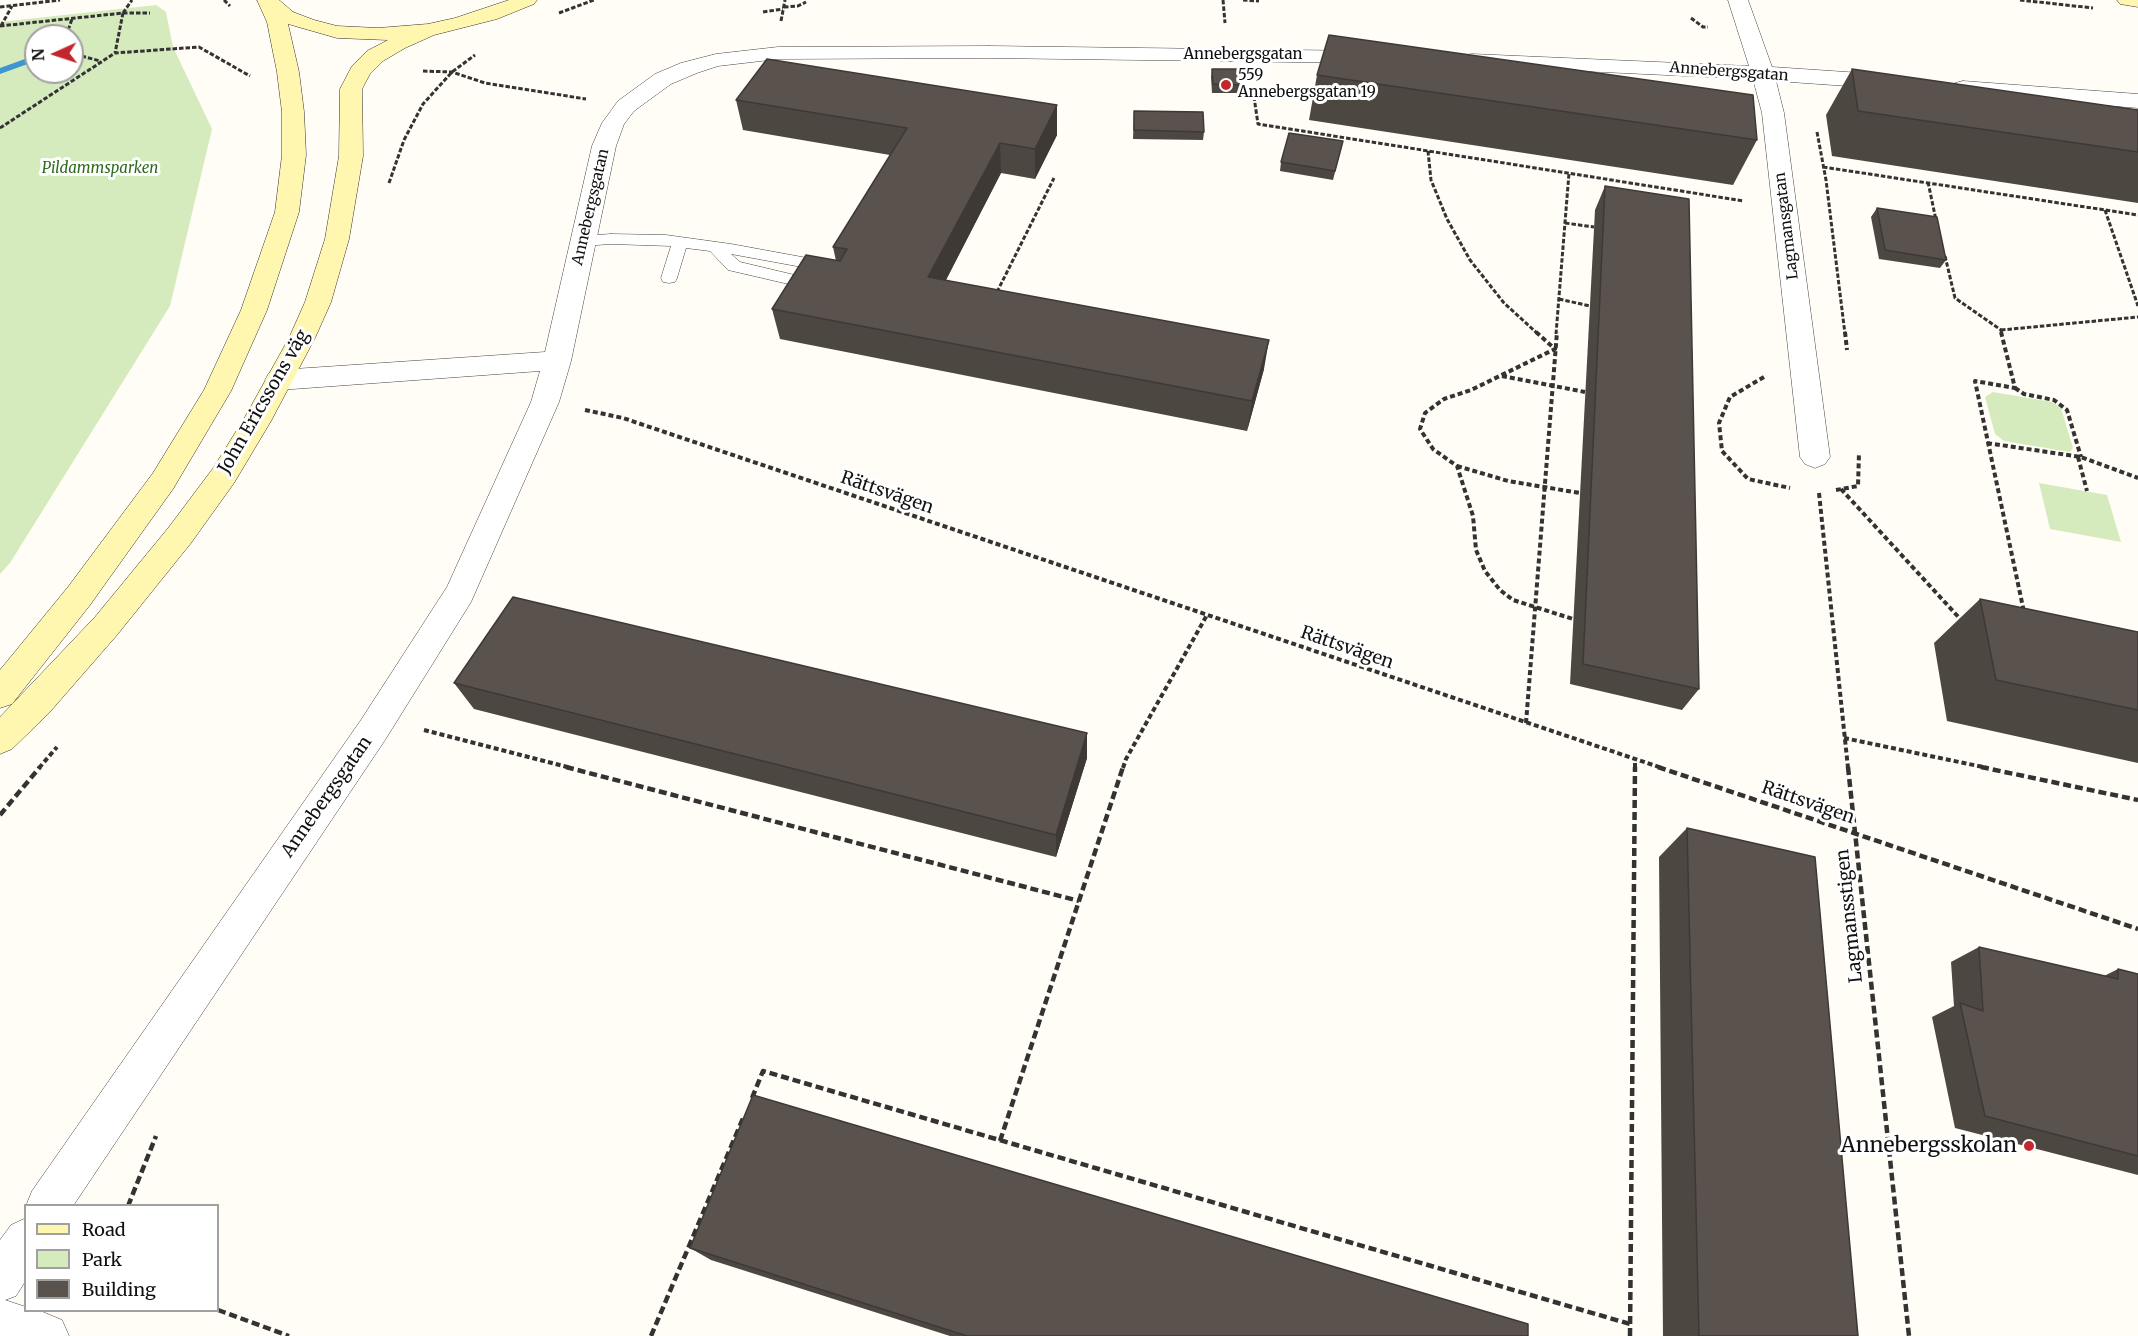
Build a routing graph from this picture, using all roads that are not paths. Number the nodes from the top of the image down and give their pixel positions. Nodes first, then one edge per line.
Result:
1 (526, 0) edge
2 (1738, 0) edge
3 (2127, 0) edge
4 (2138, 1) edge
5 (268, 2) edge
6 (428, 30) junction
7 (1388, 58) edge
8 (1446, 59) edge
9 (1764, 74) junction
10 (2138, 101) edge
11 (583, 242) junction
12 (680, 242) junction
13 (715, 247) junction
14 (843, 270) edge
15 (669, 278) dead end
16 (797, 281) edge
17 (557, 361) junction
18 (279, 380) junction
19 (1815, 457) road end
20 (0, 694) edge
21 (0, 739) edge
22 (48, 1204) edge
23 (24, 1243) edge
24 (0, 1280) edge
25 (0, 1320) edge
26 (46, 1336) edge

1 - 6 main road
2 - 9 street, Lagmansgatan
3 - 4 main road
5 - 6 main road
5 - 20 main road
6 - 18 main road, John Ericssons väg
7 - 11 street, Annebergsgatan
8 - 9 street, Annebergsgatan
9 - 10 street, Annebergsgatan
9 - 19 street, Lagmansgatan
11 - 12 lane
11 - 17 street, Annebergsgatan
12 - 13 lane
12 - 15 lane
13 - 14 lane
13 - 16 lane
17 - 18 street
17 - 22 street, Annebergsgatan
18 - 21 main road, John Ericssons väg
23 - 24 street
25 - 26 street

